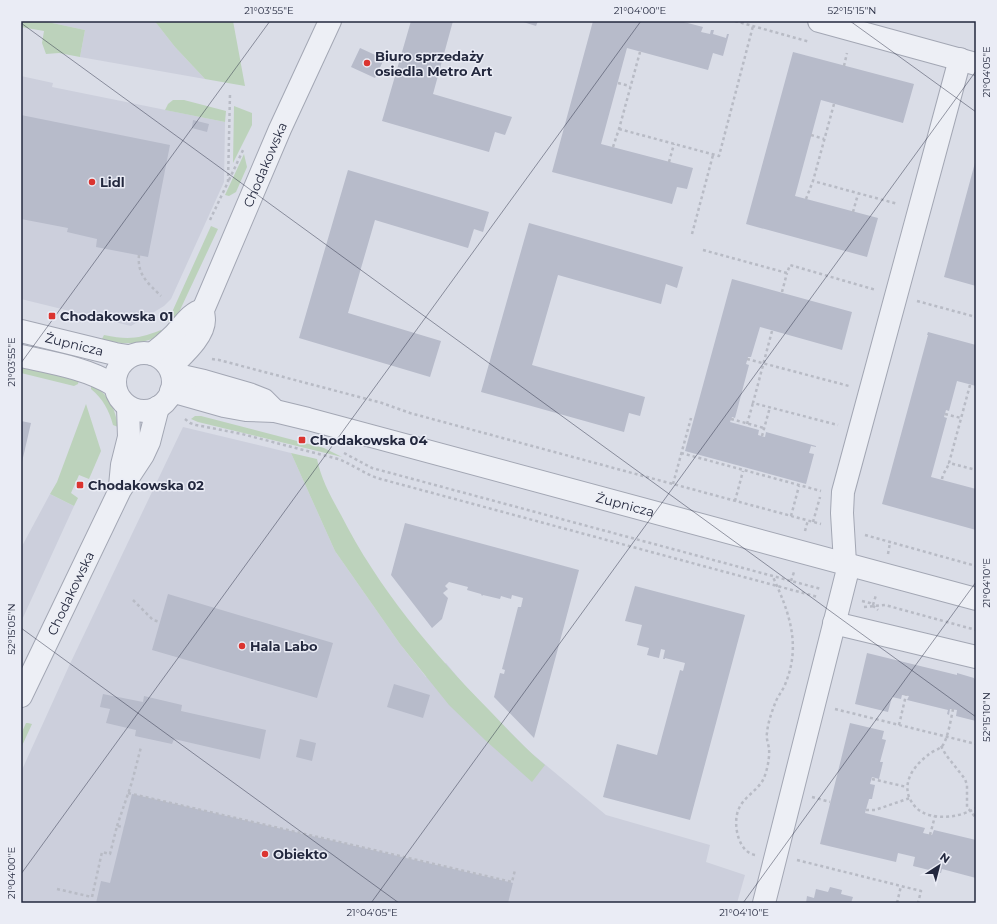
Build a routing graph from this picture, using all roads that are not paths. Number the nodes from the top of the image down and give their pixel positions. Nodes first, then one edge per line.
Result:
1 (330, 21) edge
2 (819, 21) edge
3 (968, 62) edge
4 (202, 310) junction
5 (21, 331) edge
6 (152, 354) junction
7 (21, 356) edge
8 (128, 356) junction
9 (114, 385) junction
10 (167, 389) junction
11 (128, 406) junction
12 (120, 490) junction
13 (847, 564) junction
14 (976, 599) edge
15 (834, 623) junction
16 (976, 657) edge
17 (21, 696) edge
18 (764, 903) edge

1 - 4 street, Chodakowska
2 - 3 street
3 - 13 street
4 - 6 street
4 - 10 street, Chodakowska
5 - 8 street, Żupnicza
6 - 8 street
6 - 10 street
7 - 9 street, Żupnicza
8 - 9 street
9 - 11 street
10 - 11 street
10 - 12 street, Chodakowska
10 - 13 street, Żupnicza
11 - 12 street, Chodakowska
12 - 17 street, Chodakowska
13 - 14 street, Żupnicza
13 - 15 street
15 - 16 street
15 - 18 street

